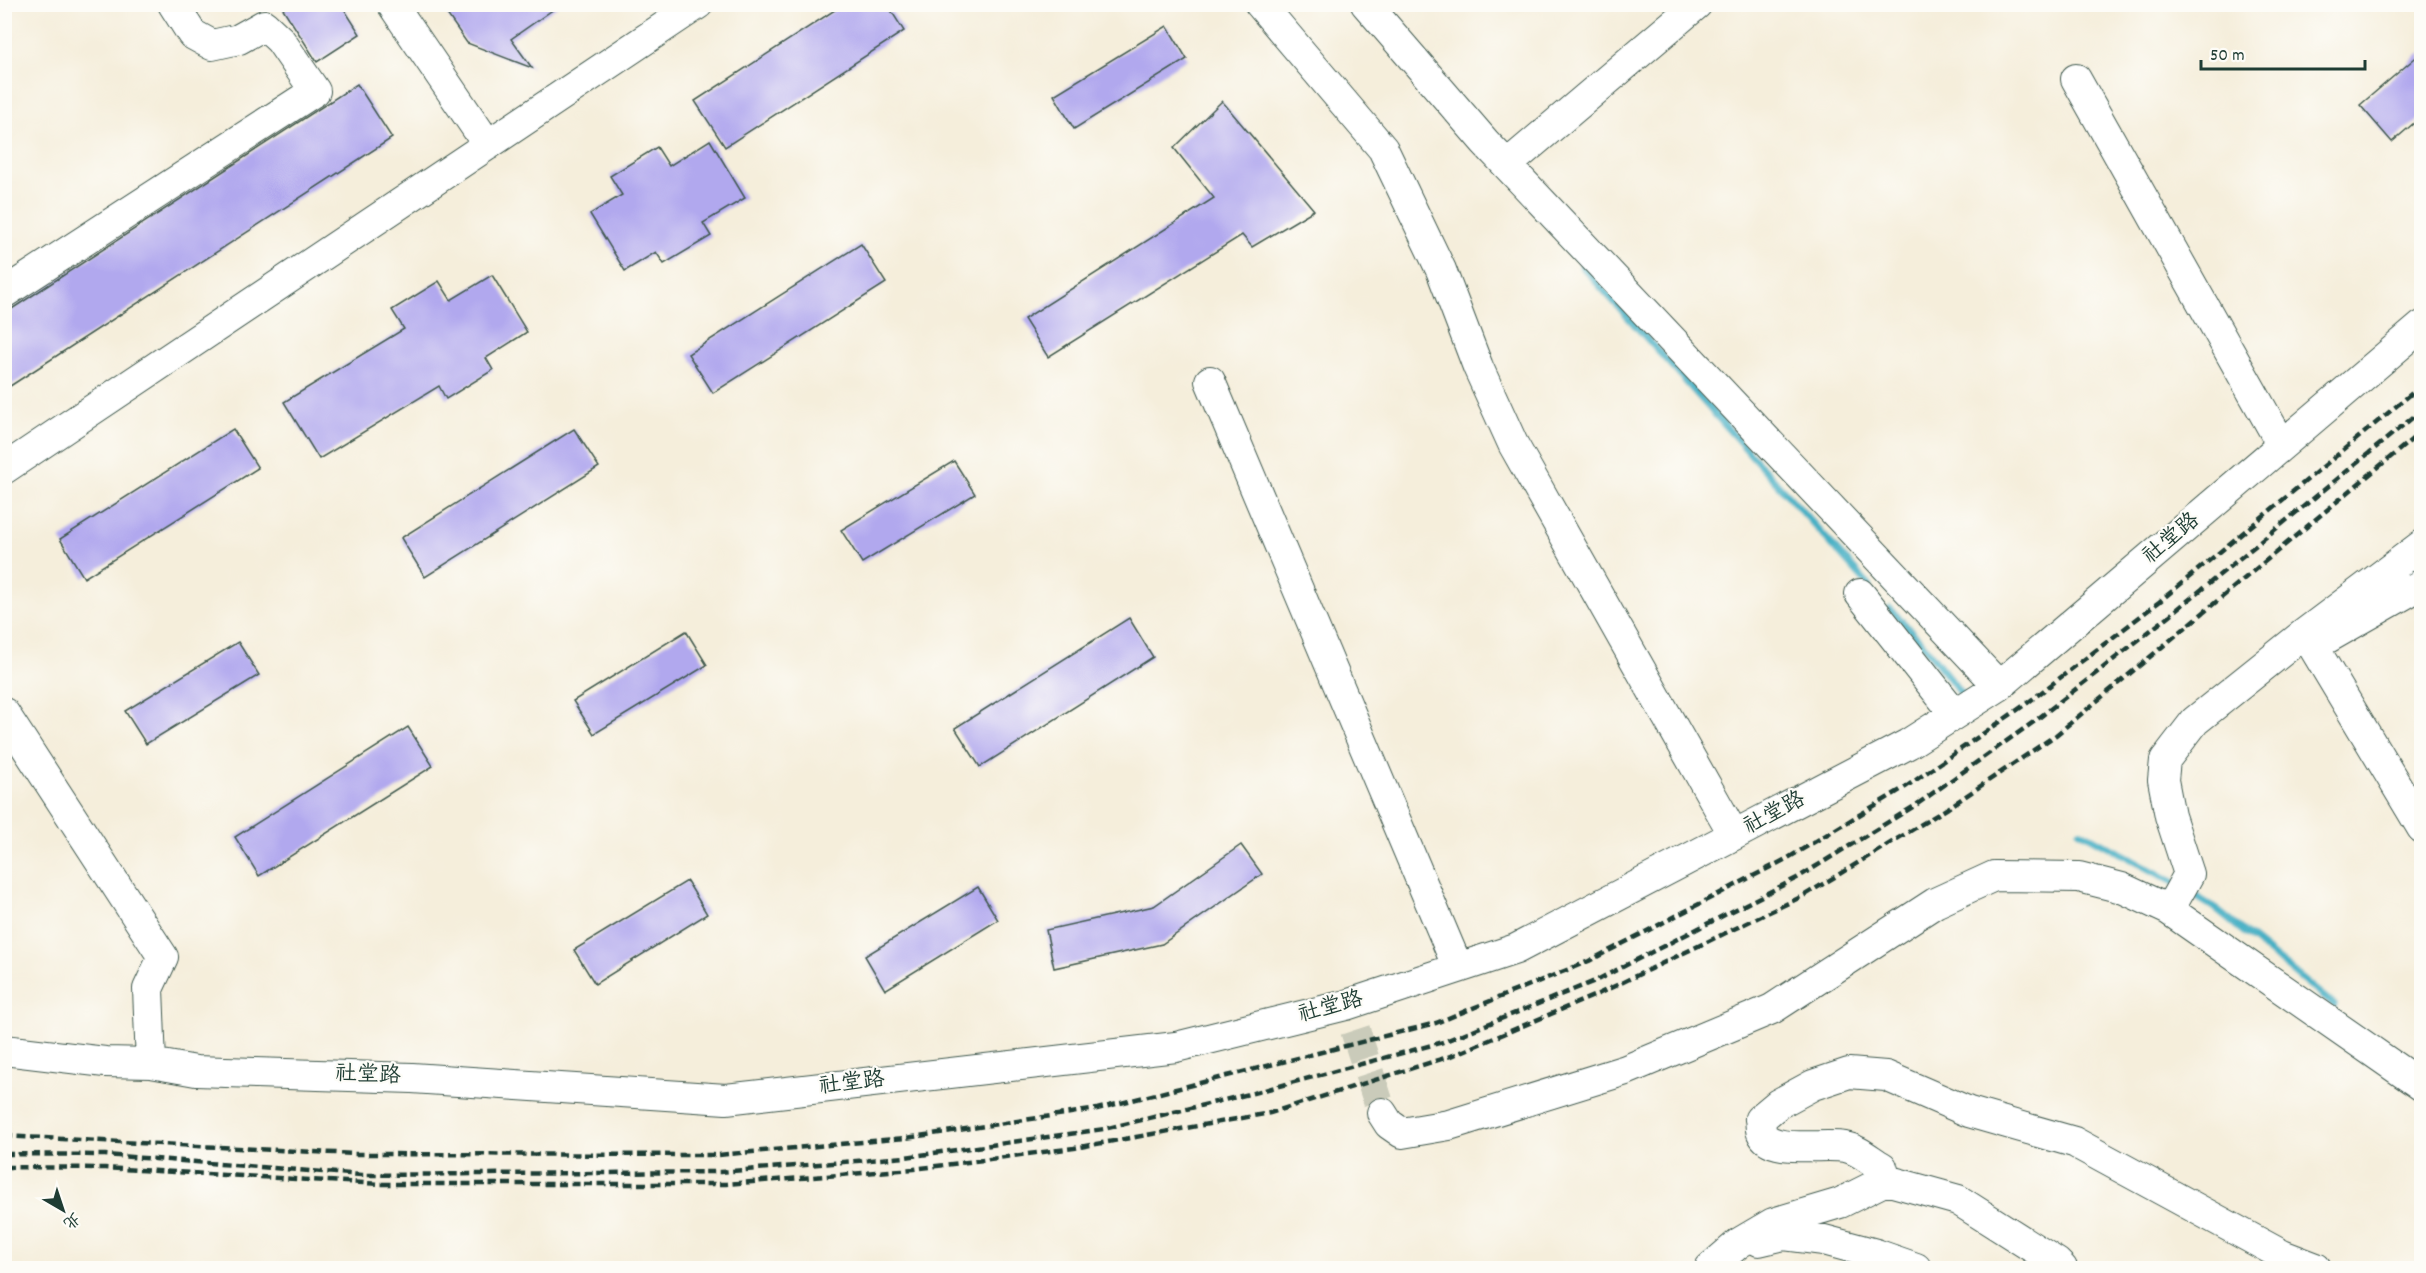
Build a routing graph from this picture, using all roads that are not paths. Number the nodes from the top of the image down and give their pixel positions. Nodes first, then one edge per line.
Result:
1 (173, 4) edge
2 (392, 4) edge
3 (698, 4) edge
4 (1260, 4) edge
5 (1366, 4) edge
6 (1697, 4) edge
7 (2076, 79) dead end
8 (488, 145) junction
9 (1506, 165) junction
10 (4, 293) edge
11 (2421, 326) edge
12 (1210, 381) dead end
13 (2282, 445) junction
14 (4, 469) edge
15 (2421, 545) edge
16 (2421, 584) edge
17 (1860, 594) dead end
18 (2309, 640) junction
19 (2000, 686) junction
20 (4, 713) edge
21 (1955, 714) junction
22 (2421, 828) edge
23 (1734, 835) junction
24 (2172, 905) junction
25 (1458, 968) junction
26 (4, 1050) edge
27 (151, 1063) junction
28 (2421, 1086) edge
29 (1382, 1113) tunnel mouth
30 (1886, 1180) junction
31 (1739, 1243) junction
32 (1710, 1269) edge
33 (1916, 1269) edge
34 (2062, 1269) edge
35 (2316, 1269) edge

1 - 10 street
2 - 8 street
3 - 8 street
4 - 23 street
5 - 9 street
6 - 9 street
7 - 13 street
8 - 14 street
9 - 19 street
11 - 13 street, 社堂路
12 - 25 street
13 - 19 street, 社堂路
15 - 18 street
16 - 18 street
17 - 21 street
18 - 22 street
18 - 24 street
19 - 21 street, 社堂路
20 - 27 street
21 - 23 street, 社堂路
23 - 25 street, 社堂路
24 - 28 street
24 - 29 street
25 - 27 street, 社堂路
26 - 27 street, 社堂路
30 - 31 street
30 - 34 street
30 - 35 street
31 - 32 street
31 - 33 street

